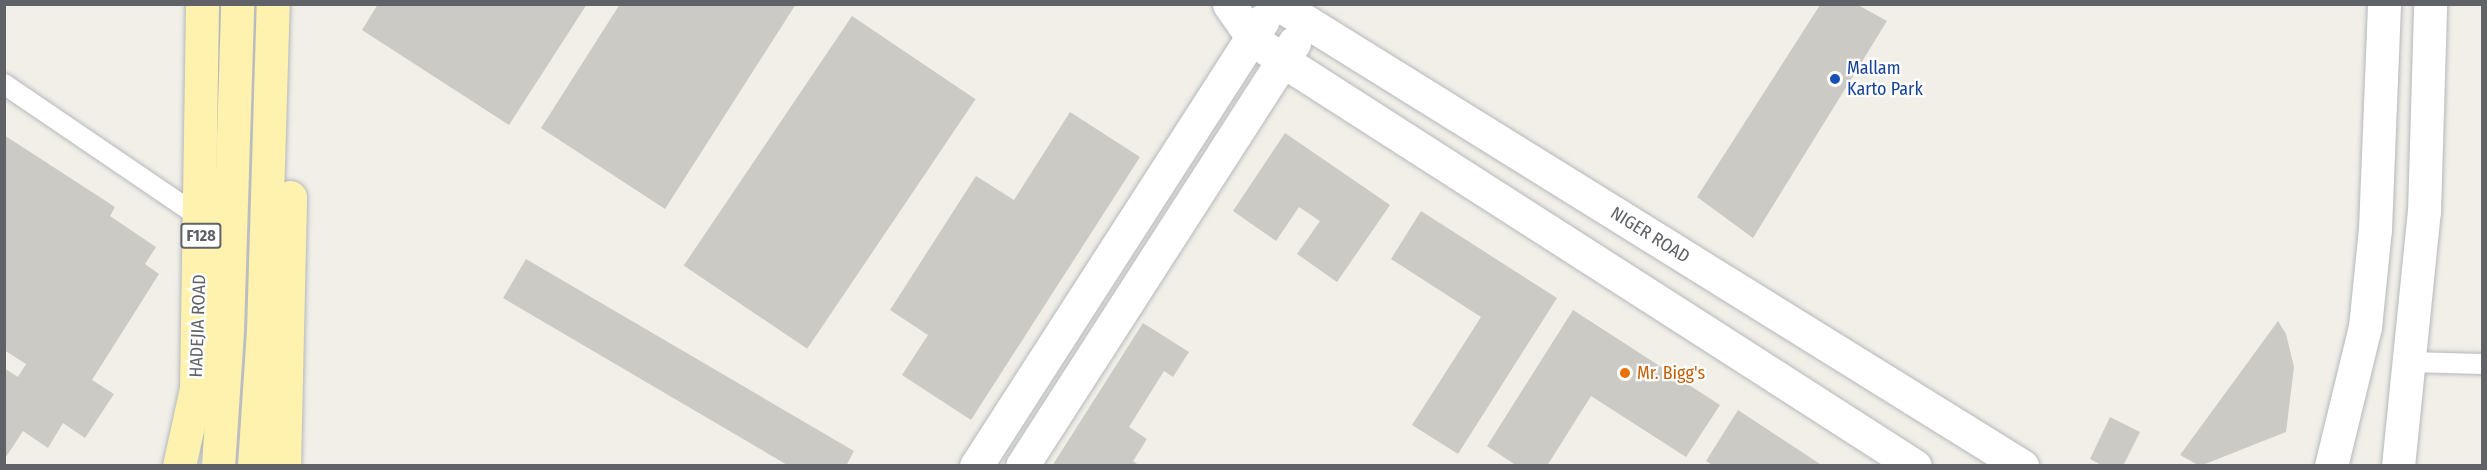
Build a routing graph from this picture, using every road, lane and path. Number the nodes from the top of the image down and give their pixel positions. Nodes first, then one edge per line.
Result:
1 (202, 4) edge
2 (237, 4) edge
3 (273, 4) edge
4 (293, 4) edge
5 (1229, 4) edge
6 (1271, 4) edge
7 (2384, 4) edge
8 (2430, 4) edge
9 (1298, 10) edge
10 (1254, 40) junction
11 (1285, 62) junction
12 (4, 84) edge
13 (201, 218) junction
14 (2409, 362) junction
15 (2482, 364) edge
16 (214, 460) edge
17 (2399, 464) edge
18 (179, 465) edge
19 (254, 465) edge
20 (284, 465) edge
21 (976, 465) edge
22 (1022, 465) edge
23 (1915, 465) edge
24 (2022, 465) edge
25 (2331, 465) edge

1 - 13 main road, HADEJIA ROAD / F128
2 - 16 main road
3 - 19 main road
4 - 20 main road
5 - 10 street
6 - 10 street
7 - 25 street
8 - 14 street
9 - 11 street
9 - 24 street, NIGER ROAD
10 - 11 street
10 - 21 street
11 - 22 street
11 - 23 street
12 - 13 lane
13 - 18 main road, HADEJIA ROAD / F128
14 - 15 lane
14 - 17 street

